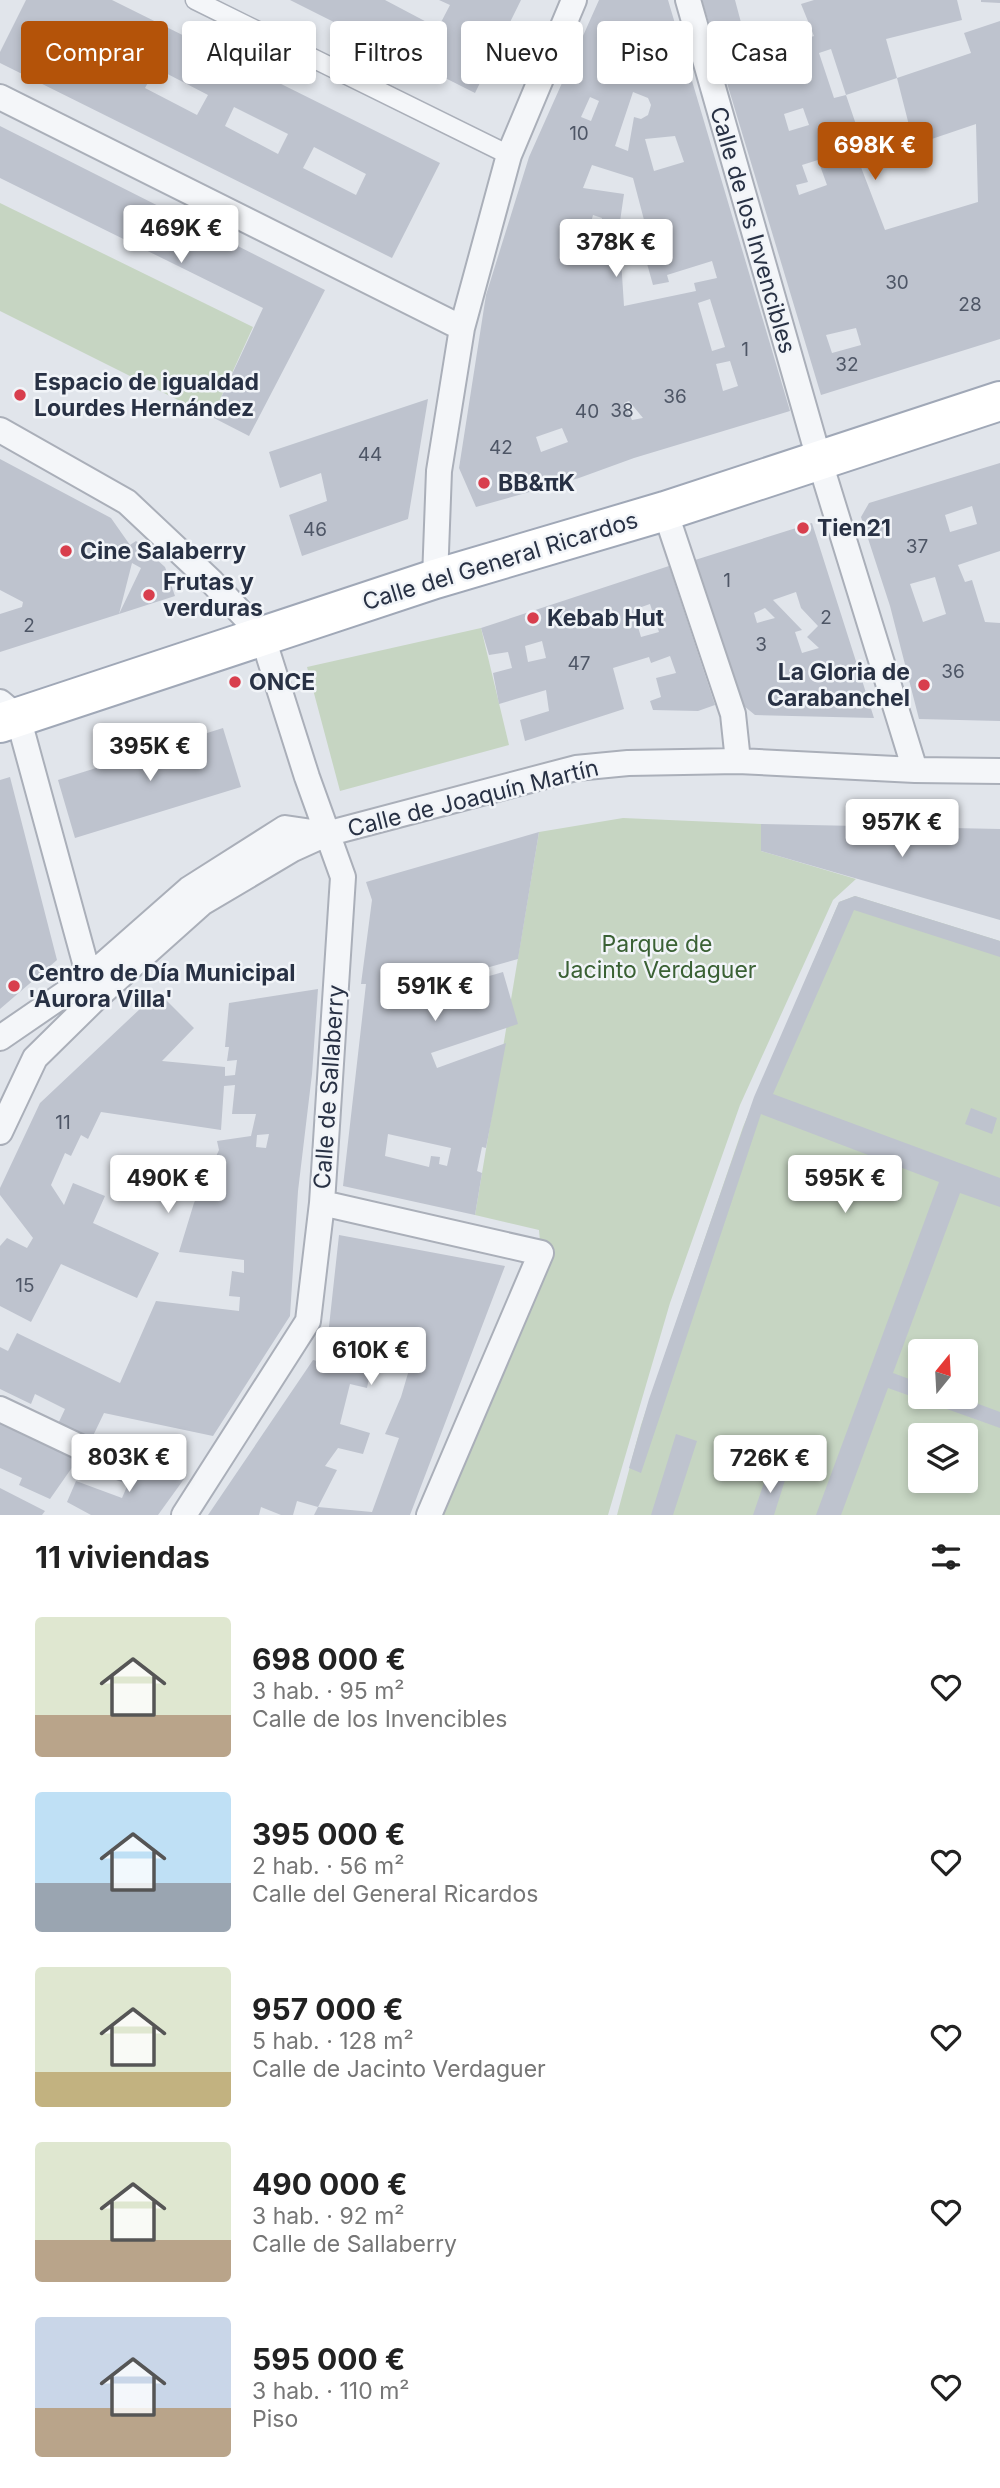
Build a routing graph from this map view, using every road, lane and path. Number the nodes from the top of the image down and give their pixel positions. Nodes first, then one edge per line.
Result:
1 (195, 0) edge
2 (574, 0) edge
3 (688, 0) edge
4 (0, 97) edge
5 (509, 155) junction
6 (462, 328) junction
7 (1000, 401) edge
8 (0, 430) edge
9 (819, 459) junction
10 (665, 512) junction
11 (435, 579) junction
12 (262, 635) junction
13 (6, 714) edge
14 (738, 761) junction
15 (915, 770) junction
16 (1000, 771) edge
17 (326, 834) junction
18 (89, 977) junction
19 (2, 1040) edge
20 (0, 1132) edge
21 (322, 1203) junction
22 (0, 1409) edge
23 (79, 1447) dead end
24 (184, 1515) edge
25 (429, 1515) edge

1 - 5 street
2 - 5 street
3 - 9 street, Calle de los Invencibles
4 - 6 street
5 - 6 street
6 - 11 street
7 - 9 main road, Calle del General Ricardos
8 - 12 street
9 - 10 main road, Calle del General Ricardos
9 - 15 street, Calle de los Invencibles
10 - 11 main road, Calle del General Ricardos
10 - 14 street
11 - 12 main road, Calle del General Ricardos
12 - 13 main road, Calle del General Ricardos
12 - 17 street, Calle de Sallaberry
13 - 18 street
14 - 15 street, Calle de Joaquín Martín
14 - 17 street, Calle de Joaquín Martín
15 - 16 street, Calle de Joaquín Martín
17 - 18 street
17 - 20 street
17 - 21 street, Calle de Sallaberry
18 - 19 street
21 - 24 street, Calle de Sallaberry
21 - 25 street
22 - 23 street

